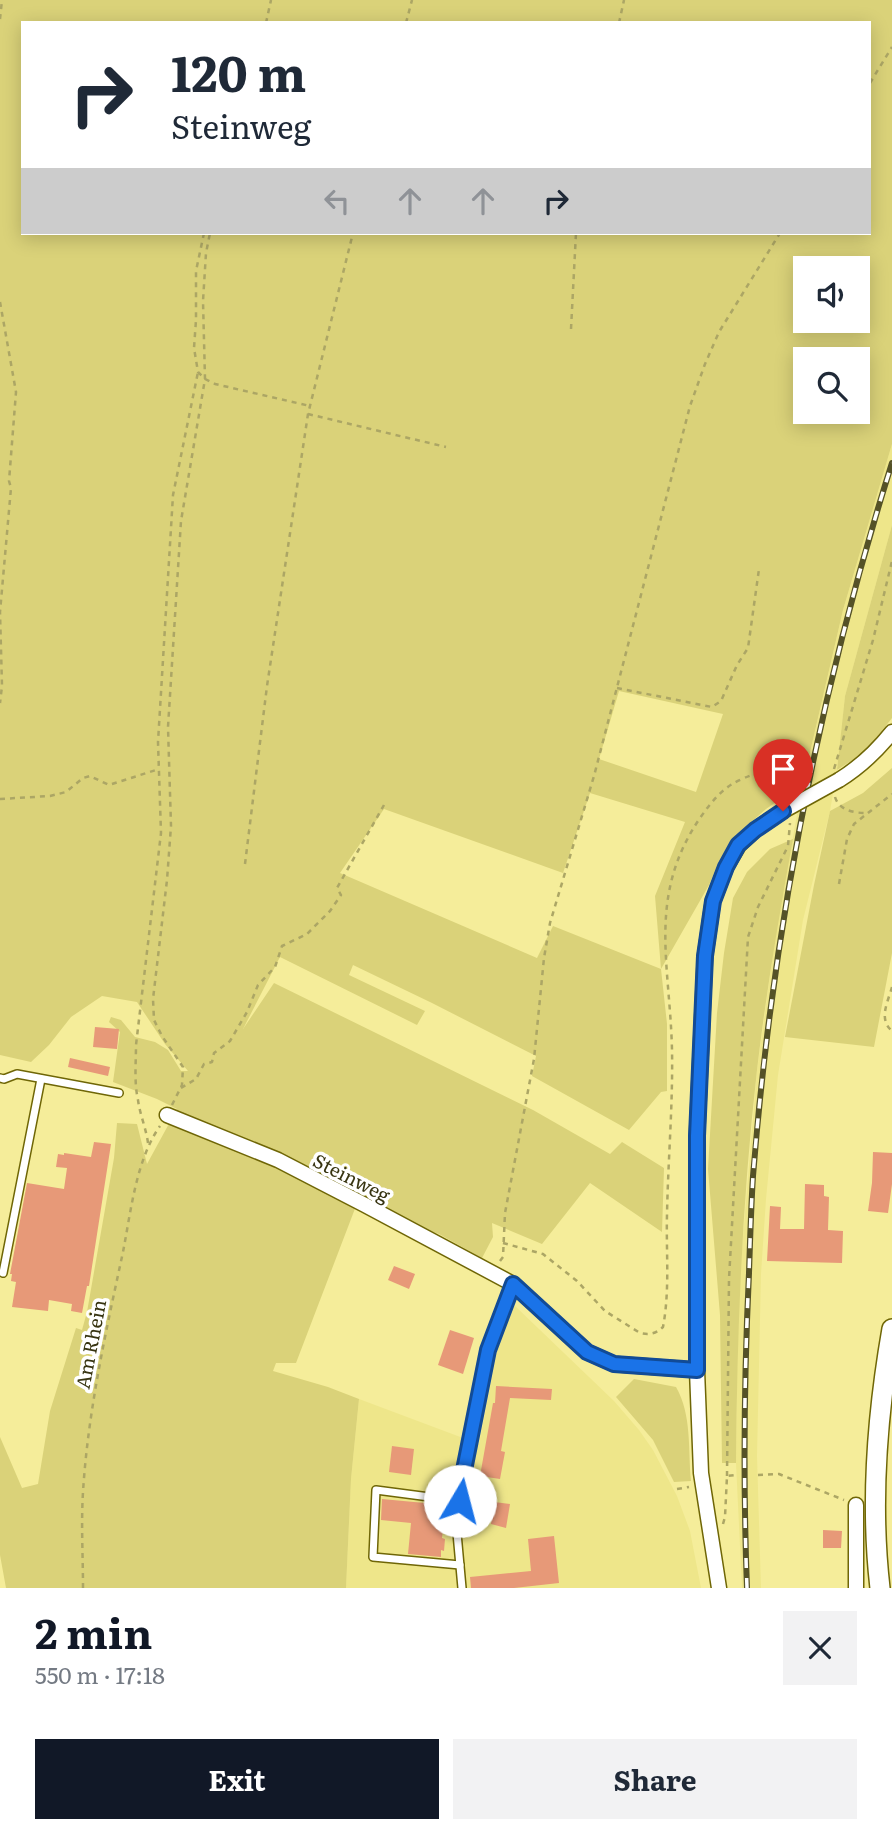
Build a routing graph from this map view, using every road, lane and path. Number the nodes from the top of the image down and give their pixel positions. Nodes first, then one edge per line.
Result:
1 (2, 0) edge
2 (271, 0) edge
3 (412, 0) edge
4 (624, 0) edge
5 (0, 19) edge
6 (266, 21) edge
7 (407, 21) edge
8 (619, 21) edge
9 (892, 47) edge
10 (871, 81) edge
11 (204, 235) edge
12 (210, 235) edge
13 (353, 235) edge
14 (576, 235) edge
15 (779, 235) edge
16 (0, 302) edge
17 (571, 329) dead end
18 (198, 372) junction
19 (205, 379) junction
20 (310, 406) junction
21 (308, 414) junction
22 (446, 447) dead end
23 (892, 561) edge
24 (759, 569) dead end
25 (617, 688) junction
26 (0, 703) edge
27 (892, 732) edge
28 (159, 769) junction
29 (836, 783) junction
30 (794, 789) dead end
31 (892, 794) edge
32 (0, 799) edge
33 (384, 805) dead end
34 (866, 813) junction
35 (787, 817) junction
36 (245, 864) dead end
37 (839, 884) dead end
38 (892, 987) edge
39 (892, 1031) edge
40 (0, 1078) edge
41 (41, 1079) junction
42 (181, 1088) junction
43 (118, 1093) dead end
44 (167, 1115) junction
45 (149, 1144) junction
46 (503, 1243) junction
47 (3, 1273) dead end
48 (494, 1275) junction
49 (513, 1284) junction
50 (892, 1329) edge
51 (697, 1370) junction
52 (737, 1475) dead end
53 (758, 1475) dead end
54 (727, 1476) junction
55 (692, 1487) dead end
56 (677, 1489) dead end
57 (460, 1501) junction
58 (856, 1505) joint
59 (722, 1528) dead end
60 (884, 1541) edge
61 (460, 1565) junction
62 (892, 1582) edge
63 (83, 1588) edge
64 (462, 1588) edge
65 (719, 1588) edge
66 (856, 1588) edge
67 (880, 1588) edge
68 (889, 1588) edge

1 - 5 path
2 - 6 path
3 - 7 path
4 - 8 path
9 - 10 path
11 - 18 path
12 - 19 path
13 - 20 path
14 - 17 path
15 - 25 path
16 - 26 path
18 - 19 path
18 - 28 path
19 - 20 path
19 - 42 path
20 - 21 path
21 - 22 path
21 - 36 path
23 - 29 path
24 - 25 path
25 - 46 path
27 - 29 street
28 - 32 path
28 - 45 path
29 - 34 path
29 - 35 street, bridge
30 - 46 path
31 - 34 path
33 - 42 path, Am Rhein
34 - 37 path
35 - 51 street
35 - 54 path
38 - 39 path
40 - 41 lane
41 - 43 lane
41 - 47 lane
42 - 44 path, Am Rhein
44 - 45 path, Am Rhein
44 - 48 street, Steinweg
45 - 63 path, Am Rhein
46 - 48 path
48 - 49 street, Steinweg
49 - 51 street, Steinweg
49 - 57 lane
50 - 60 main road
51 - 65 street
52 - 54 path
53 - 58 path
54 - 59 path
55 - 56 path
57 - 61 lane
57 - 61 lane
58 - 66 street
60 - 67 main road
61 - 64 lane
62 - 68 street

